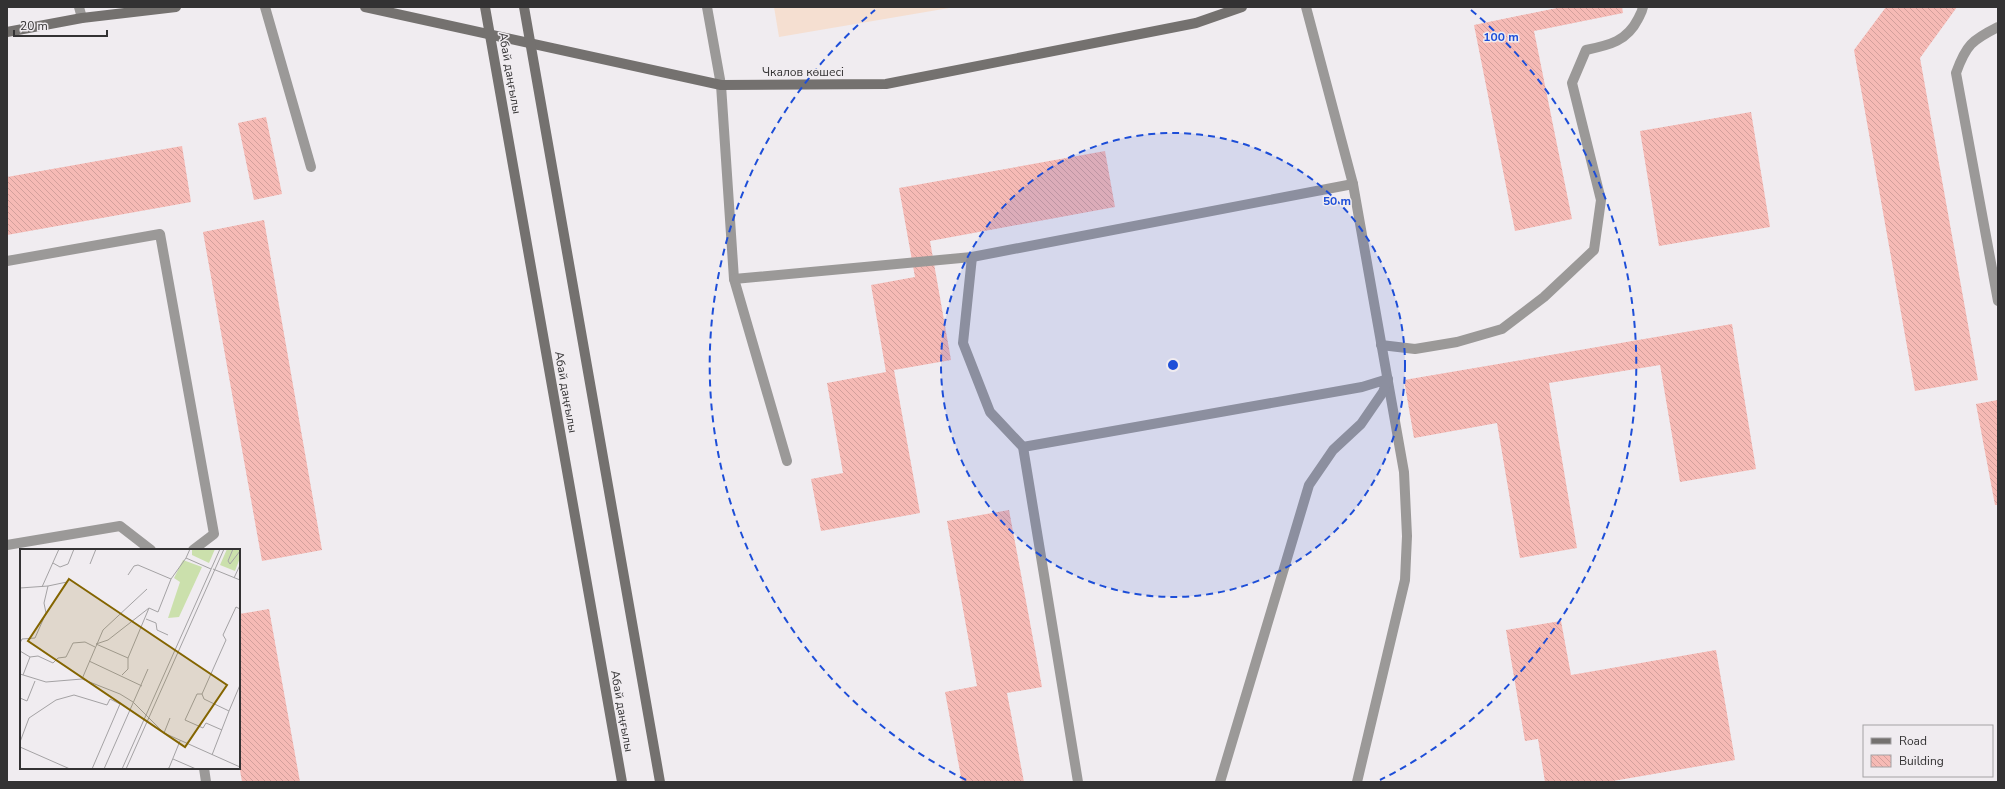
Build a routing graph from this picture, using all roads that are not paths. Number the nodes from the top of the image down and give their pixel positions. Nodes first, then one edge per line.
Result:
1 (80, 7) edge
2 (176, 7) edge
3 (265, 7) edge
4 (365, 7) edge
5 (485, 7) edge
6 (524, 7) edge
7 (707, 7) edge
8 (1242, 7) edge
9 (1306, 7) edge
10 (1642, 7) edge
11 (82, 18) junction
12 (1998, 27) edge
13 (7, 32) edge
14 (490, 35) junction
15 (531, 44) junction
16 (721, 85) junction
17 (311, 167) dead end
18 (1353, 184) junction
19 (972, 257) junction
20 (7, 261) edge
21 (734, 279) junction
22 (1998, 301) edge
23 (1381, 345) junction
24 (1388, 379) junction
25 (1023, 447) junction
26 (787, 461) dead end
27 (7, 545) edge
28 (150, 549) edge
29 (194, 549) edge
30 (204, 769) edge
31 (206, 782) edge
32 (622, 782) edge
33 (660, 782) edge
34 (1078, 782) edge
35 (1220, 782) edge
36 (1356, 782) edge

1 - 11 street
2 - 11 main road
3 - 17 street
4 - 14 main road, Чкалов көшесі
5 - 14 main road, Абай даңғылы
6 - 15 main road
7 - 16 street
8 - 16 main road, Чкалов көшесі
9 - 18 street
10 - 23 street
11 - 13 main road
12 - 22 street
14 - 15 main road, Чкалов көшесі
14 - 32 main road, Абай даңғылы
15 - 16 main road, Чкалов көшесі
15 - 33 main road
16 - 21 street
18 - 19 street
18 - 23 street
19 - 21 street
19 - 25 street
20 - 29 street
21 - 26 street
23 - 24 street
24 - 25 street
24 - 35 street
24 - 36 street
25 - 34 street
27 - 28 street
30 - 31 street

